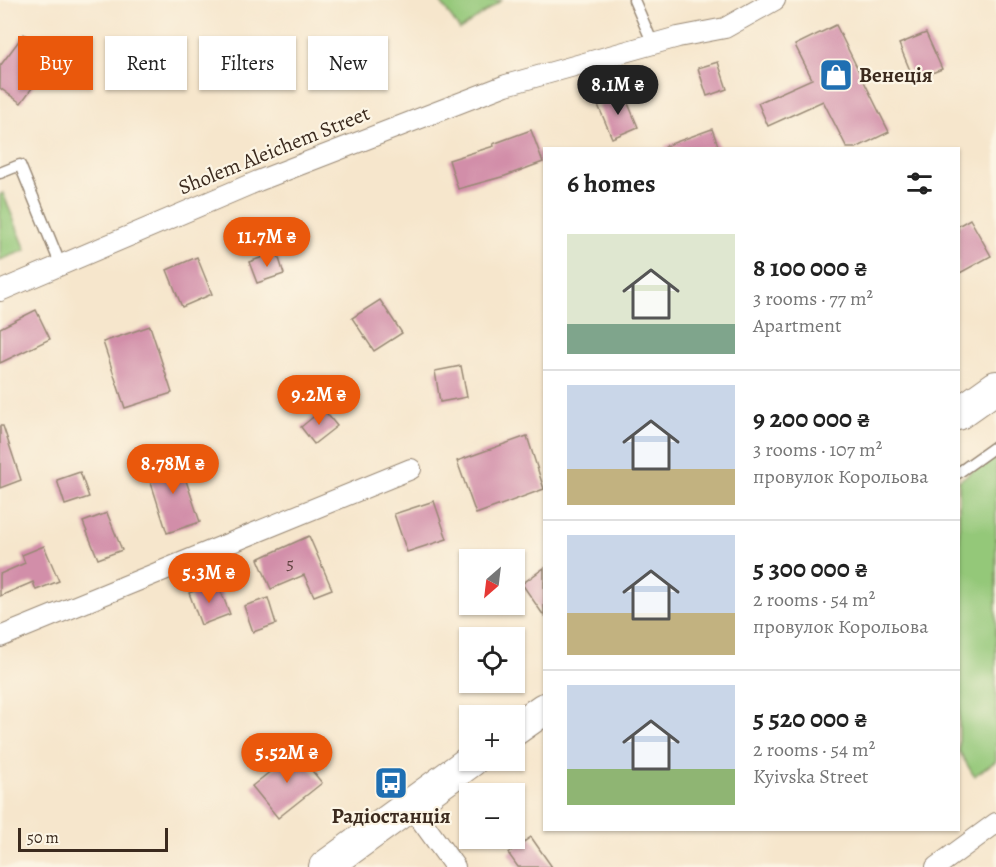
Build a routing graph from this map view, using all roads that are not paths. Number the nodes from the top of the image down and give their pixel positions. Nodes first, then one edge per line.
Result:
1 (634, 0) edge
2 (775, 0) edge
3 (653, 44) junction
4 (0, 172) edge
5 (61, 266) junction
6 (0, 291) edge
7 (996, 387) edge
8 (960, 413) edge
9 (996, 446) edge
10 (411, 469) dead end
11 (960, 472) edge
12 (0, 637) edge
13 (543, 710) edge
14 (525, 722) edge
15 (459, 769) edge
16 (410, 805) junction
17 (996, 823) edge
18 (325, 867) edge
19 (455, 867) edge
20 (936, 867) edge

1 - 3 lane
2 - 3 street, Sholem Aleichem Street
3 - 5 street, Sholem Aleichem Street
4 - 5 lane
5 - 6 street, Sholem Aleichem Street
7 - 8 main road
9 - 11 lane
10 - 12 street
13 - 14 main road
15 - 16 main road
16 - 18 main road
16 - 19 street
17 - 20 street

